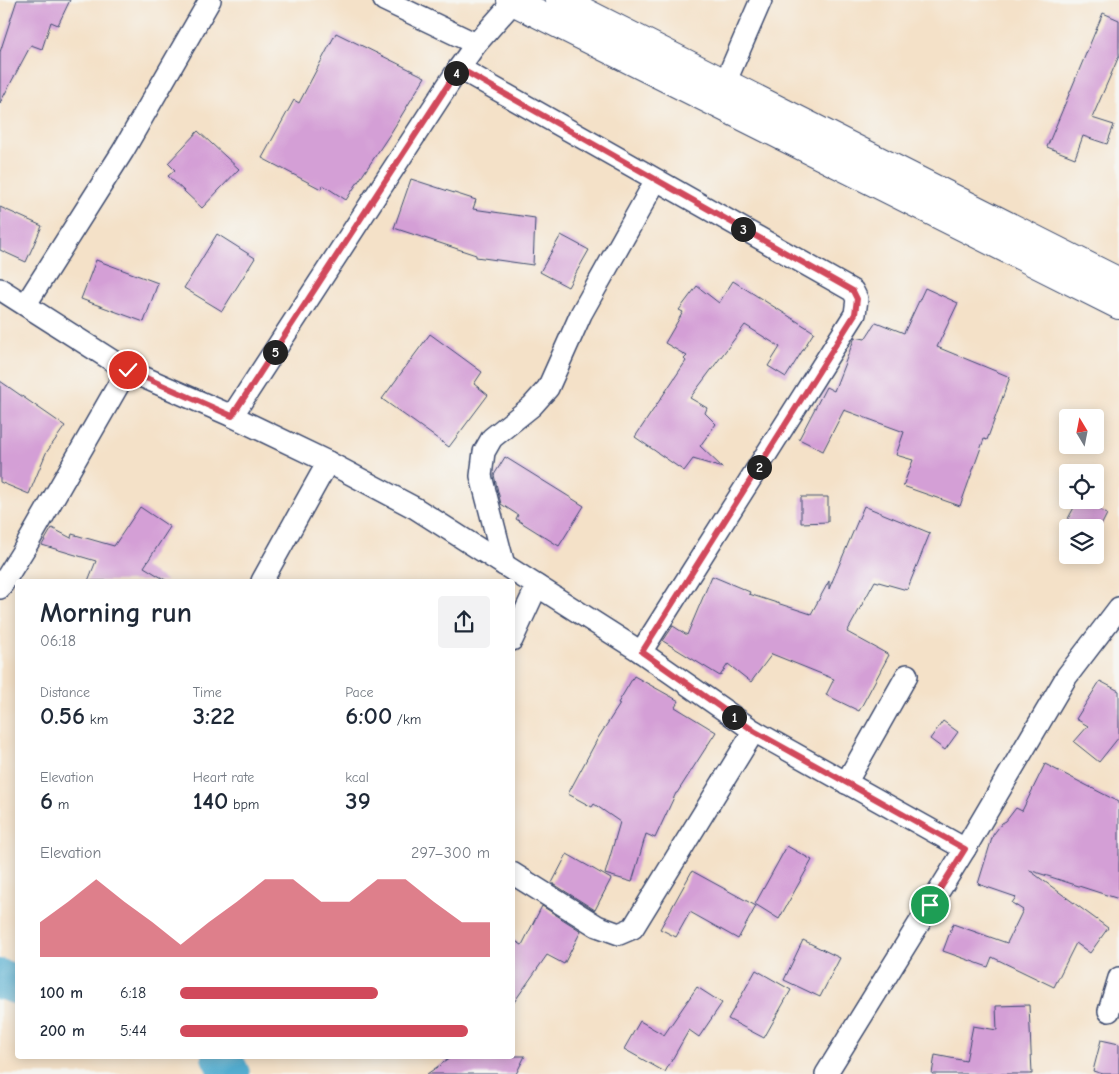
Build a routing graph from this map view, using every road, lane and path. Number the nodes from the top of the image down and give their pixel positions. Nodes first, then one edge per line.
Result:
1 (210, 0) edge
2 (384, 0) edge
3 (560, 0) edge
4 (761, 0) edge
5 (512, 1) edge
6 (476, 44) junction
7 (459, 68) junction
8 (725, 83) junction
9 (656, 180) junction
10 (899, 183) junction
11 (1119, 282) edge
12 (0, 289) edge
13 (26, 304) junction
14 (1119, 305) edge
15 (128, 370) junction
16 (232, 416) junction
17 (328, 462) junction
18 (504, 565) junction
19 (263, 579) edge
20 (537, 586) junction
21 (0, 588) edge
22 (1119, 608) edge
23 (515, 634) edge
24 (642, 652) junction
25 (907, 675) dead end
26 (754, 731) junction
27 (846, 783) junction
28 (965, 849) junction
29 (515, 875) edge
30 (1119, 978) edge
31 (1109, 1011) dead end
32 (826, 1074) edge

1 - 13 street
2 - 6 street
3 - 8 main road
4 - 8 street
5 - 6 street
5 - 10 main road
6 - 7 street
7 - 9 street
7 - 16 street
8 - 10 main road
9 - 18 street
9 - 24 street
10 - 11 main road
10 - 14 main road
12 - 13 street
13 - 15 street
15 - 16 street
15 - 21 street
16 - 17 street
17 - 18 street
17 - 19 street
18 - 20 street
20 - 23 street
20 - 24 street
22 - 28 street
24 - 26 street
25 - 27 street
26 - 27 street
26 - 29 street
27 - 28 street
28 - 32 street
30 - 31 street

